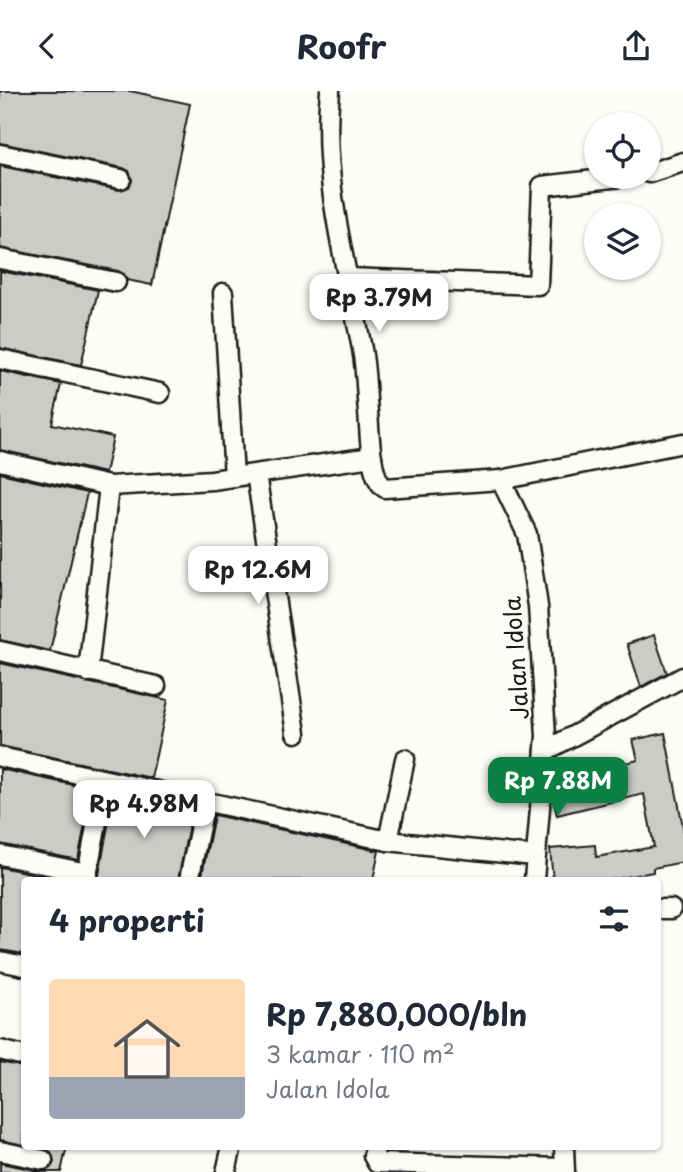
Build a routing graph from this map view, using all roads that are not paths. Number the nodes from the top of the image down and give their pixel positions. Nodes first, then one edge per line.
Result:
1 (330, 91) edge
2 (0, 154) edge
3 (683, 162) edge
4 (661, 169) edge
5 (121, 179) dead end
6 (584, 181) edge
7 (0, 259) edge
8 (347, 278) junction
9 (116, 282) dead end
10 (223, 293) dead end
11 (0, 359) edge
12 (160, 393) dead end
13 (683, 443) edge
14 (372, 457) junction
15 (1, 464) edge
16 (256, 474) junction
17 (234, 477) junction
18 (501, 479) junction
19 (109, 486) junction
20 (0, 651) edge
21 (88, 672) junction
22 (683, 677) edge
23 (156, 686) dead end
24 (296, 733) dead end
25 (545, 751) junction
26 (0, 757) edge
27 (405, 759) dead end
28 (105, 780) junction
29 (205, 802) junction
30 (388, 841) junction
31 (0, 855) edge
32 (534, 856) junction
33 (87, 877) edge
34 (190, 877) edge
35 (534, 877) edge
36 (0, 961) edge
37 (21, 965) edge
38 (0, 1050) edge
39 (21, 1055) edge
40 (231, 1150) edge
41 (240, 1150) edge
42 (375, 1150) edge
43 (564, 1150) edge
44 (0, 1151) edge
45 (43, 1160) dead end
46 (227, 1170) edge
47 (564, 1170) edge

1 - 8 street
2 - 5 street
3 - 4 street
6 - 8 street
7 - 9 street
8 - 14 street
10 - 17 street
11 - 12 street
13 - 18 street
14 - 16 street
14 - 18 street
15 - 19 street
16 - 17 street
16 - 24 street
17 - 19 street
18 - 25 street, Jalan Idola
19 - 21 street
20 - 21 street
21 - 23 street
22 - 25 street
25 - 32 street, Jalan Idola
26 - 28 street
27 - 30 street
28 - 29 street
28 - 33 street
29 - 30 street
29 - 34 street
30 - 32 street
31 - 33 street
32 - 35 street, Jalan Idola
36 - 37 street
38 - 39 street
40 - 46 street
41 - 46 street
42 - 47 street
43 - 47 street
44 - 45 street

